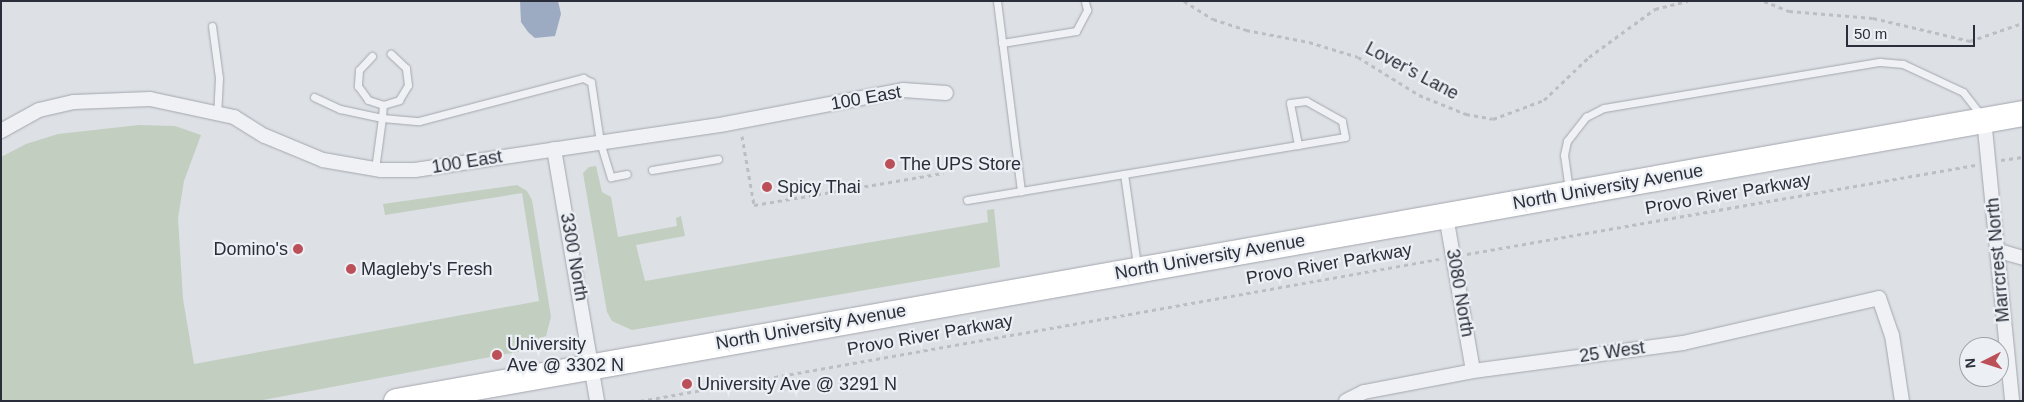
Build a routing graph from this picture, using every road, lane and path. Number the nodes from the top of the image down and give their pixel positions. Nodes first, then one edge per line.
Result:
1 (997, 1) edge
2 (1085, 1) edge
3 (1184, 1) edge
4 (1688, 1) edge
5 (1764, 1) edge
6 (2023, 23) edge
7 (212, 26) dead end
8 (1002, 43) junction
9 (391, 54) dead end
10 (372, 56) dead end
11 (946, 93) dead end
12 (314, 98) dead end
13 (383, 105) junction
14 (217, 112) junction
15 (2023, 112) edge
16 (382, 118) junction
17 (1984, 119) junction
18 (742, 130) dead end
19 (1, 131) edge
20 (600, 142) junction
21 (1298, 145) junction
22 (554, 149) junction
23 (2023, 157) edge
24 (718, 159) dead end
25 (1990, 162) junction
26 (375, 169) junction
27 (652, 170) dead end
28 (944, 173) dead end
29 (627, 174) dead end
30 (1124, 174) junction
31 (1021, 191) junction
32 (1569, 194) junction
33 (966, 200) dead end
34 (1446, 216) junction
35 (1999, 251) junction
36 (1453, 256) junction
37 (2023, 258) edge
38 (1138, 270) junction
39 (591, 366) junction
40 (1473, 371) junction
41 (396, 401) edge
42 (597, 401) edge
43 (640, 401) edge
44 (1346, 401) edge
45 (1902, 401) edge
46 (2012, 401) edge

1 - 8 lane
2 - 8 lane
3 - 4 path, Lover's Lane
5 - 6 path
7 - 14 lane
8 - 31 lane
9 - 13 lane
10 - 13 lane
11 - 20 street, 100 East
12 - 16 lane
13 - 16 lane
14 - 19 street, 100 East
14 - 26 street, 100 East
15 - 17 highway, North University Avenue
16 - 20 lane
16 - 26 lane
17 - 25 street, Marrcrest North
17 - 32 highway, North University Avenue
17 - 32 lane
18 - 28 path
20 - 22 street, 100 East
20 - 29 lane
21 - 21 lane
21 - 30 lane
22 - 26 street, 100 East
22 - 39 street, 3300 North
23 - 25 path, Provo River Parkway
24 - 27 lane
25 - 35 street, Marrcrest North
25 - 36 path, Provo River Parkway
30 - 31 lane
30 - 38 lane
31 - 33 lane
32 - 34 highway, North University Avenue
34 - 36 street, 3080 North
34 - 38 highway, North University Avenue
35 - 37 street
35 - 46 street, Marrcrest North
36 - 40 street, 3080 North
36 - 43 path, Provo River Parkway
38 - 39 highway, North University Avenue
39 - 41 highway, North University Avenue
39 - 42 street, 3300 North
40 - 44 street, 25 West
40 - 45 street, 25 West

